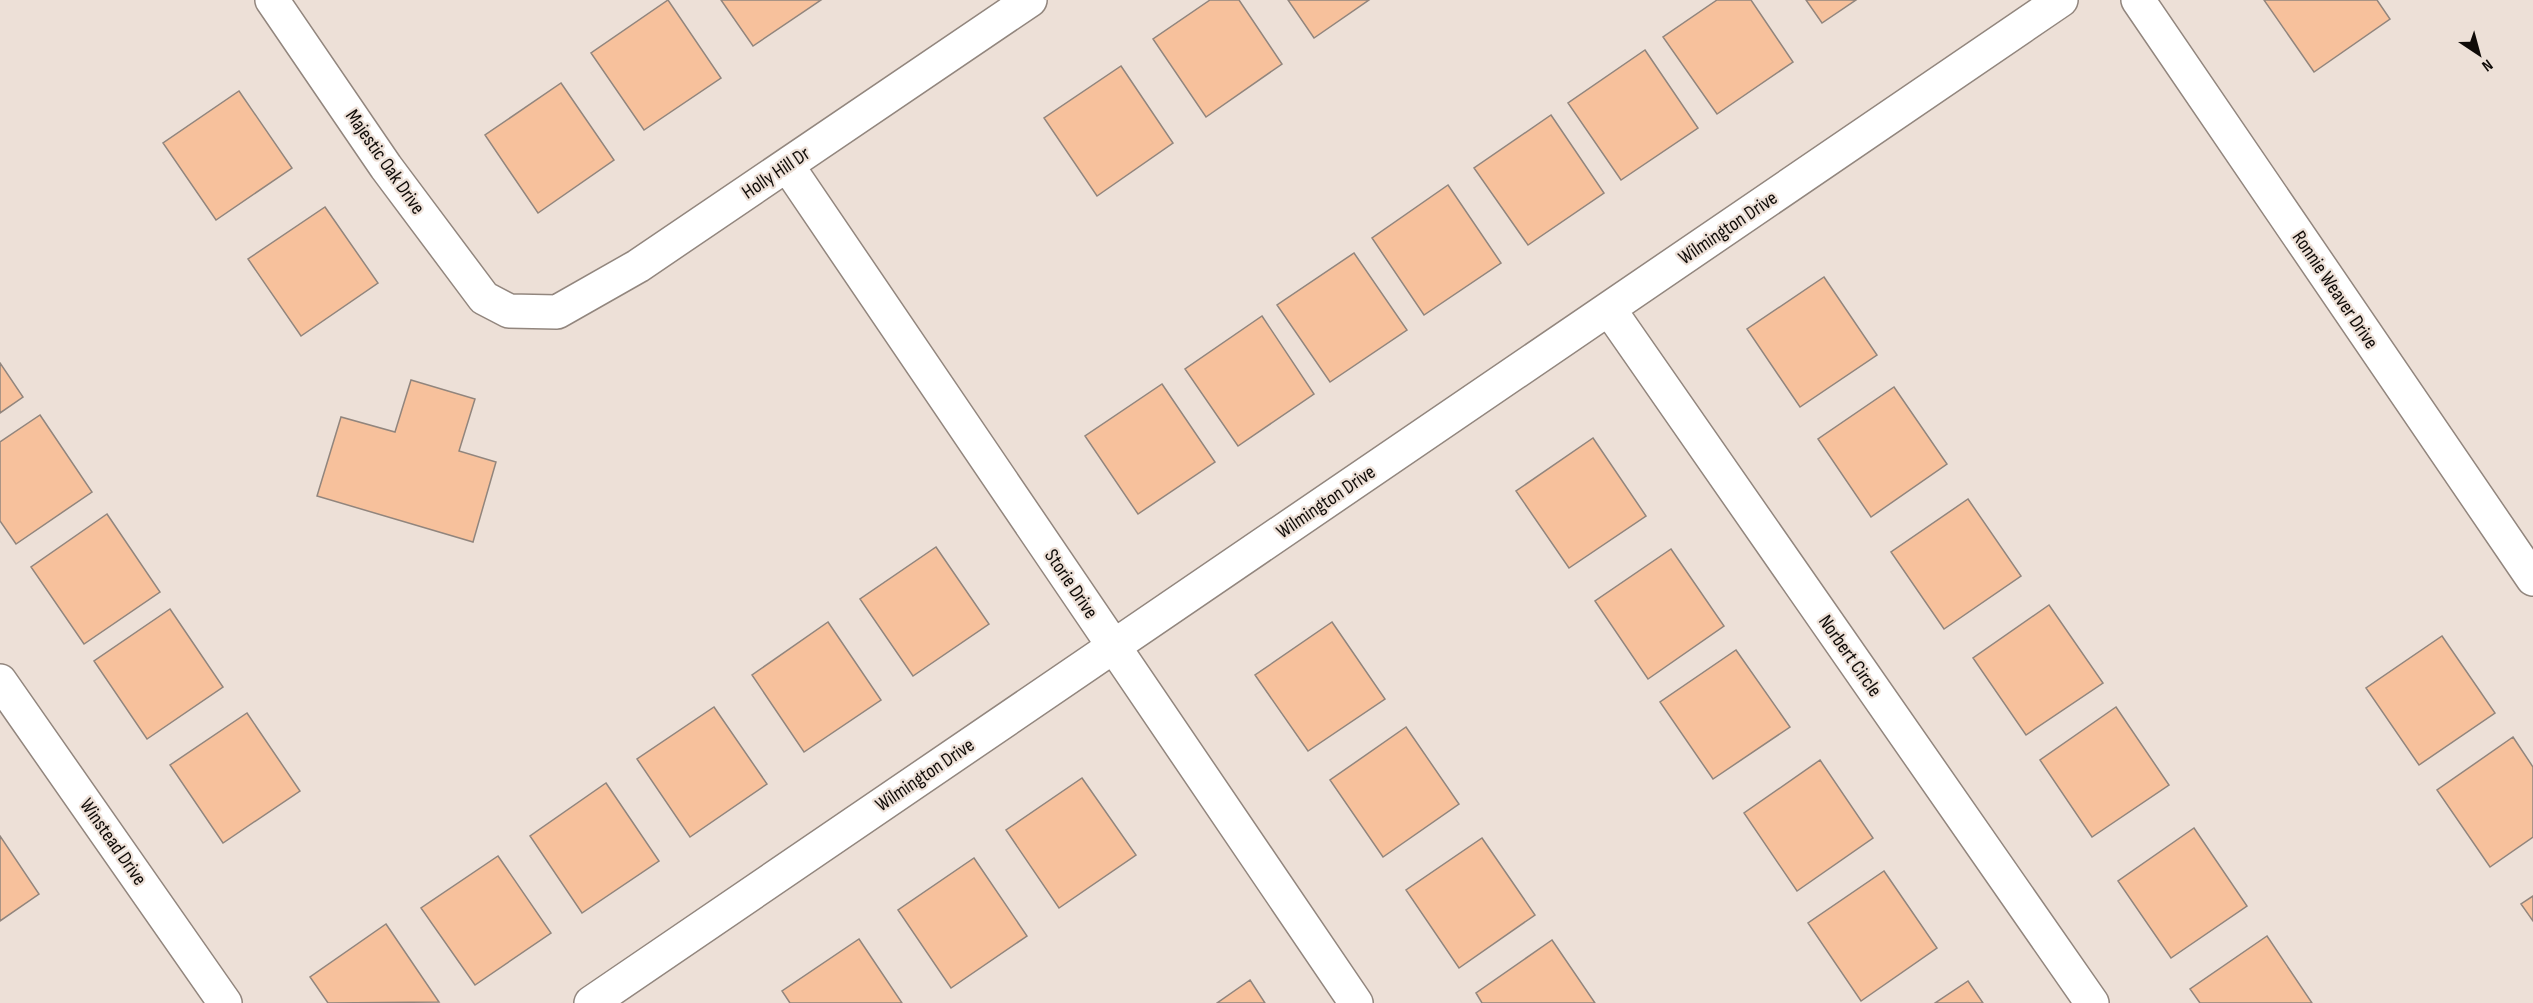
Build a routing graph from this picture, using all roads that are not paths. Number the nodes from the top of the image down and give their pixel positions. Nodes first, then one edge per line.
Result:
1 (272, 0) edge
2 (1030, 0) edge
3 (2061, 0) edge
4 (2138, 0) edge
5 (787, 165) junction
6 (1609, 309) junction
7 (509, 311) joint
8 (2533, 579) edge
9 (1114, 647) junction
10 (0, 681) edge
11 (225, 1003) edge
12 (591, 1003) edge
13 (1356, 1003) edge
14 (2092, 1003) edge

1 - 7 street, Majestic Oak Drive
2 - 5 street, Holly Hill Dr
3 - 6 street, Wilmington Drive
4 - 8 street, Ronnie Weaver Drive
5 - 7 street, Holly Hill Dr
5 - 9 street, Storie Drive
6 - 9 street, Wilmington Drive
6 - 14 street, Norbert Circle
9 - 12 street, Wilmington Drive
9 - 13 street, Storie Drive
10 - 11 street, Winstead Drive

